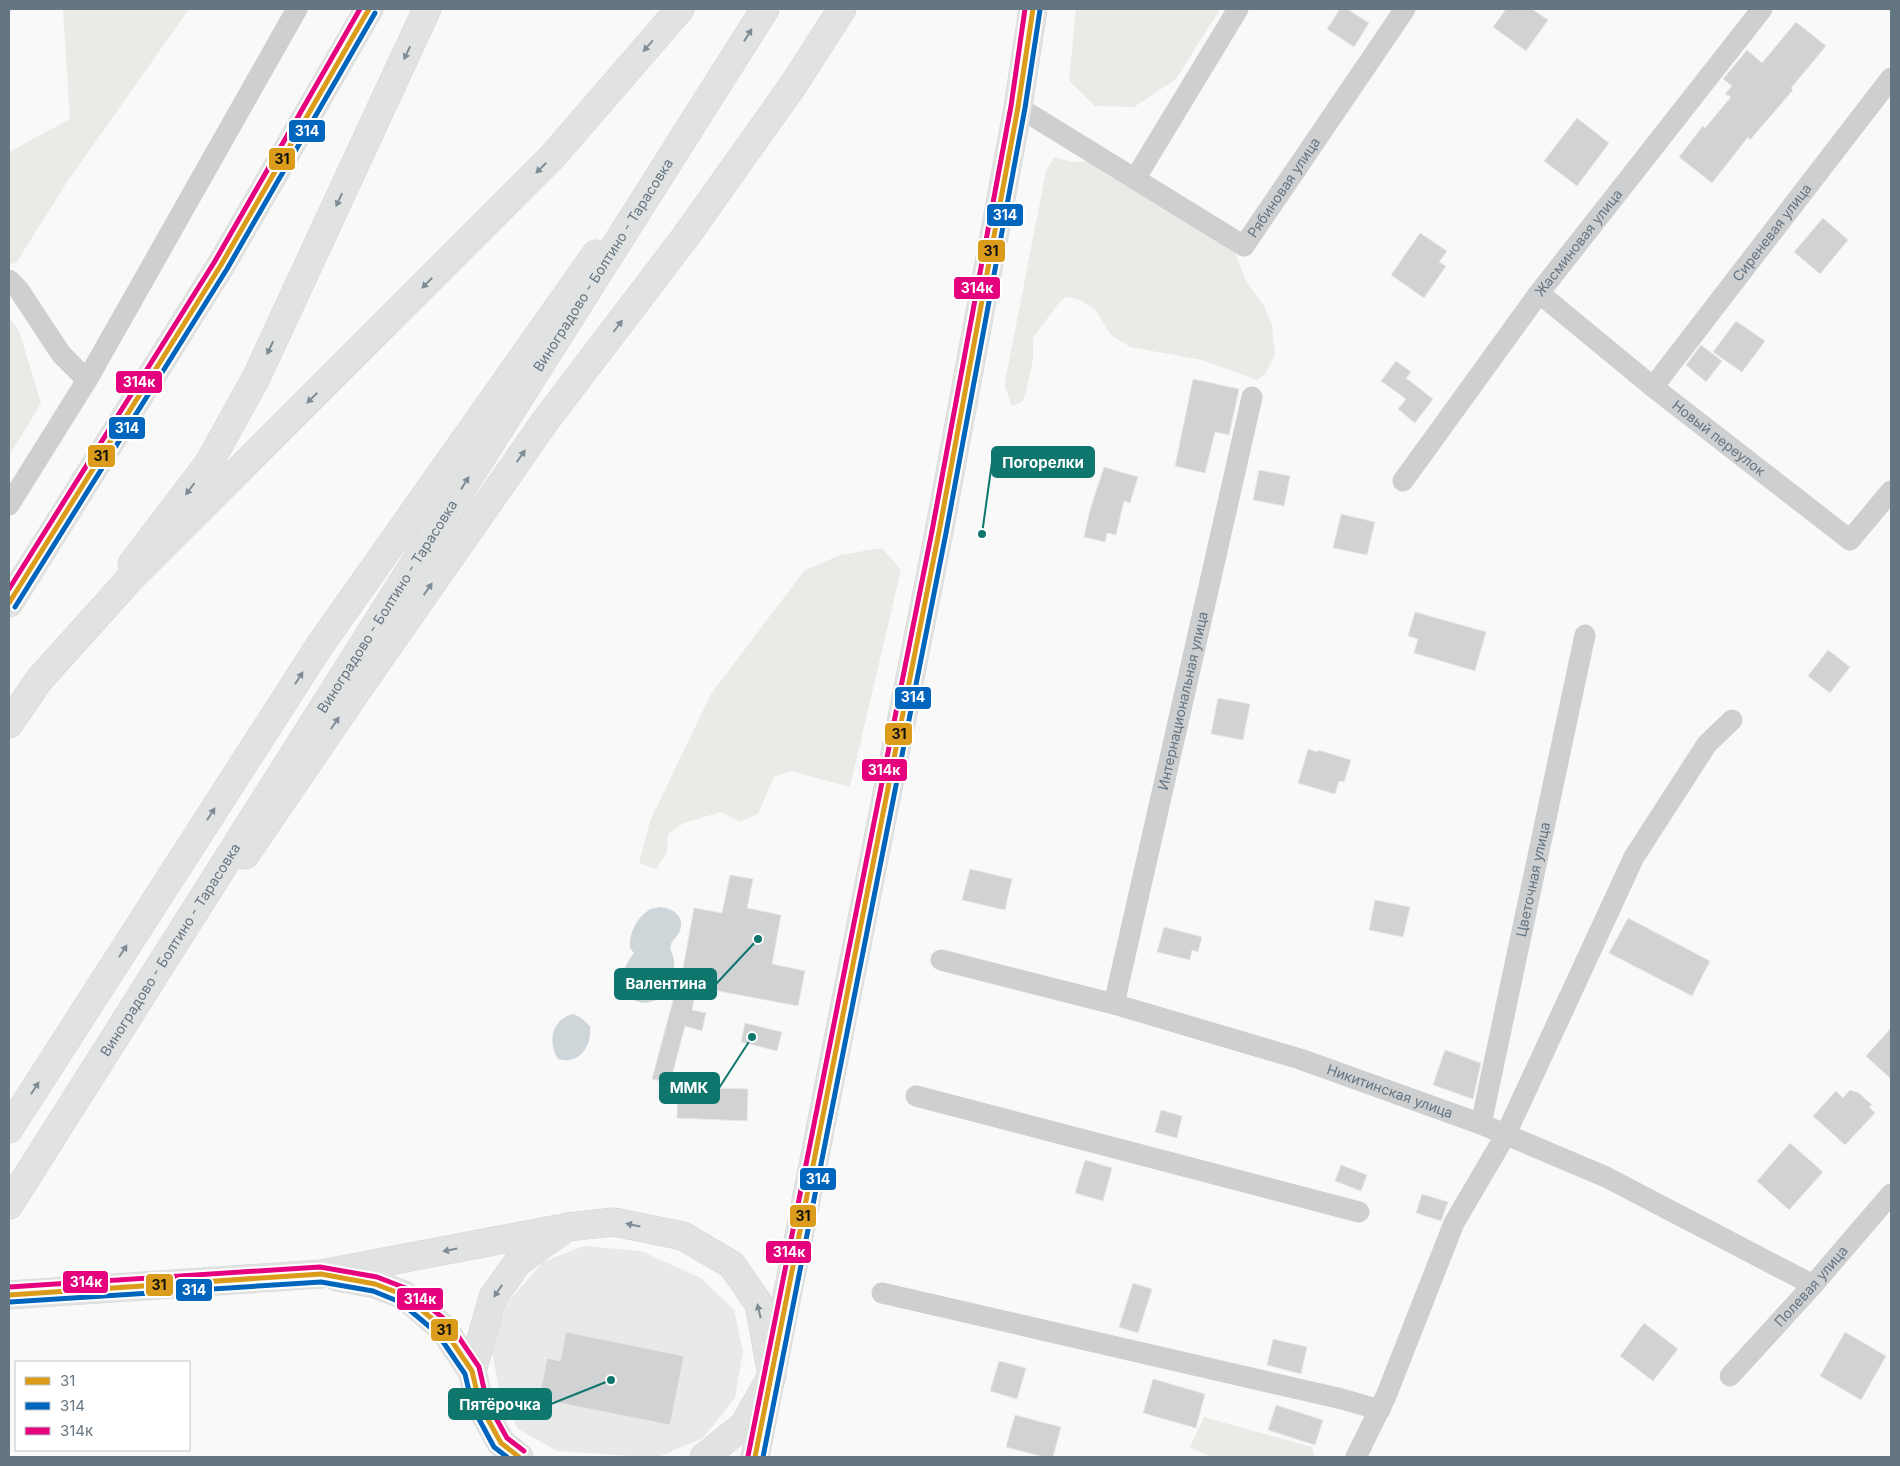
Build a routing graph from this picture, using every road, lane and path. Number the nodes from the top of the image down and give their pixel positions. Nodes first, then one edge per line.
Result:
1 (297, 9) edge
2 (368, 9) edge
3 (427, 9) edge
4 (680, 9) edge
5 (764, 9) edge
6 (842, 9) edge
7 (1033, 9) edge
8 (1238, 9) edge
9 (1405, 9) edge
10 (1762, 9) edge
11 (730, 64) junction
12 (1891, 78) edge
13 (1018, 107) junction
14 (1134, 179) junction
15 (9, 280) edge
16 (1539, 293) junction
17 (87, 380) junction
18 (1653, 387) junction
19 (1252, 397) dead end
20 (1402, 481) dead end
21 (1891, 491) edge
22 (9, 505) edge
23 (9, 603) edge
24 (1585, 635) dead end
25 (39, 680) junction
26 (1732, 720) dead end
27 (9, 724) edge
28 (941, 960) dead end
29 (1114, 1004) junction
30 (916, 1096) dead end
31 (1481, 1124) junction
32 (9, 1128) edge
33 (1506, 1136) junction
34 (41, 1153) junction
35 (1891, 1194) edge
36 (9, 1205) edge
37 (1359, 1212) dead end
38 (567, 1227) junction
39 (320, 1274) junction
40 (1813, 1285) junction
41 (882, 1293) dead end
42 (9, 1295) edge
43 (472, 1371) junction
44 (772, 1376) junction
45 (1730, 1376) dead end
46 (1380, 1410) junction
47 (519, 1457) edge
48 (704, 1457) edge
49 (755, 1457) edge
50 (1356, 1457) edge

1 - 17 street
2 - 23 main road
3 -> 25 main road
4 -> 25 main road
11 -> 5 main road, Виноградово - Болтино - Тарасовка
34 -> 6 main road
7 - 13 main road
8 - 14 street
9 - 14 street, Рябиновая улица
10 - 16 street, Жасминовая улица
32 -> 11 main road
34 -> 11 main road, Виноградово - Болтино - Тарасовка
12 - 18 street, Сиреневая улица
13 - 14 street, Рябиновая улица
13 - 44 main road
15 - 17 street
16 - 18 street, Новый переулок
16 - 20 street, Жасминовая улица
17 - 22 street
18 - 21 street, Новый переулок
19 - 29 street, Интернациональная улица
24 - 31 street, Цветочная улица
25 - 27 main road
26 - 33 street
28 - 29 street, Никитинская улица
29 - 31 street, Никитинская улица
30 - 37 street
31 - 33 street, Никитинская улица
33 - 40 street, Никитинская улица
33 - 46 street
34 - 36 main road, Виноградово - Болтино - Тарасовка
35 - 40 street, Полевая улица
38 -> 39 main road
38 -> 43 main road
44 -> 38 main road
39 - 42 main road
39 - 43 main road
40 - 45 street, Полевая улица
41 - 46 street
43 - 47 main road
44 - 48 main road
44 - 49 main road
46 - 50 street

